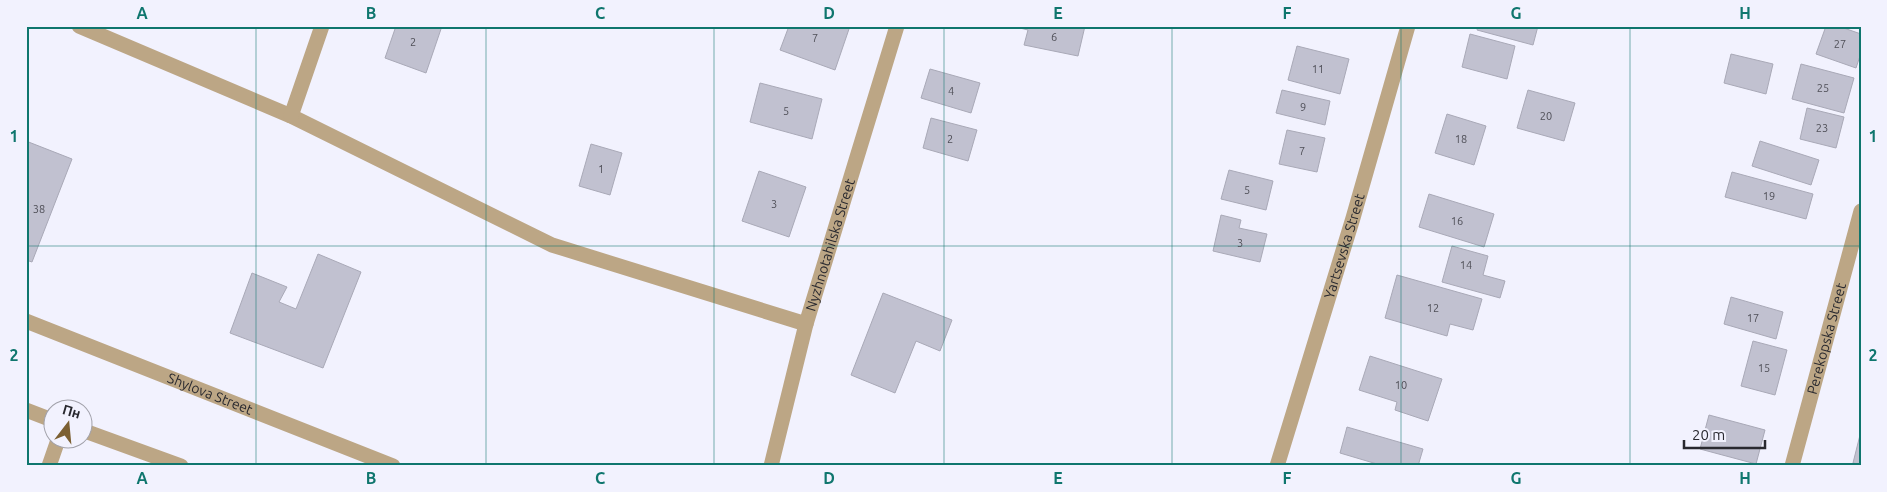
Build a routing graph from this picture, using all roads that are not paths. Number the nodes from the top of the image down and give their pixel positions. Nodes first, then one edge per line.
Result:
1 (79, 26) edge
2 (322, 26) edge
3 (897, 26) edge
4 (1408, 26) edge
5 (290, 116) junction
6 (1861, 211) edge
7 (26, 321) edge
8 (806, 324) junction
9 (26, 410) edge
10 (42, 416) edge
11 (92, 434) edge
12 (55, 450) edge
13 (49, 466) edge
14 (181, 466) edge
15 (393, 466) edge
16 (771, 466) edge
17 (1277, 466) edge
18 (1792, 466) edge

1 - 5 street
2 - 5 street
3 - 8 street, Nyzhnotahilska Street
4 - 17 street, Yartsevska Street
5 - 8 street
6 - 18 street, Perekopska Street
7 - 15 street, Shylova Street
8 - 16 street, Nyzhnotahilska Street
9 - 10 street
11 - 14 street
12 - 13 street

